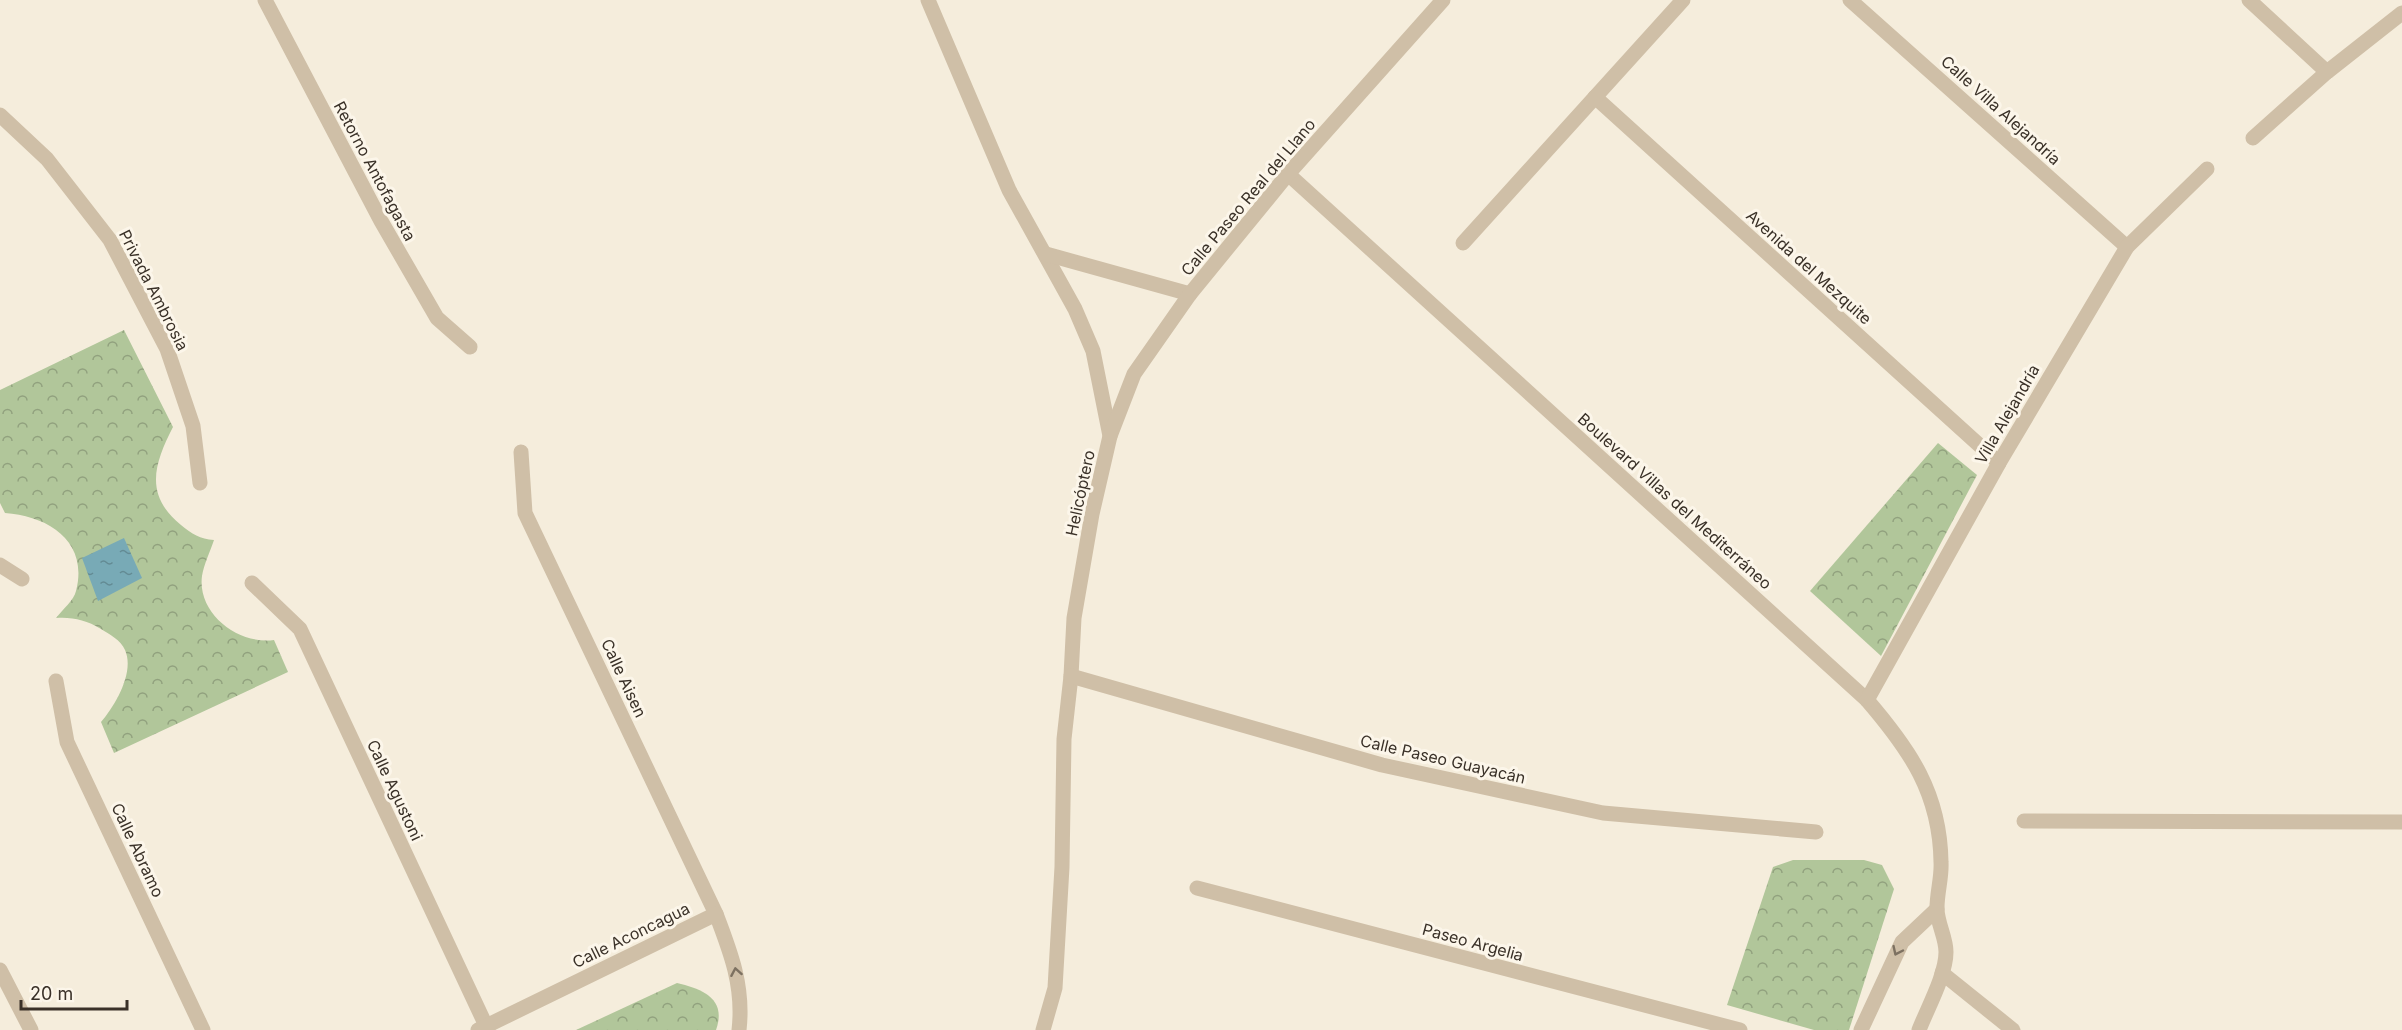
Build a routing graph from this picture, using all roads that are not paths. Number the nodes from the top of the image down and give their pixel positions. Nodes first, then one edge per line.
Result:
1 (265, 0) edge
2 (928, 0) edge
3 (1443, 0) edge
4 (1683, 0) edge
5 (1850, 0) edge
6 (2249, 0) edge
7 (2402, 13) edge
8 (2327, 72) junction
9 (1595, 97) junction
10 (0, 115) edge
11 (2253, 138) dead end
12 (2207, 169) dead end
13 (1288, 174) junction
14 (1463, 243) dead end
15 (2127, 247) junction
16 (1046, 255) junction
17 (1191, 294) junction
18 (470, 347) dead end
19 (1110, 436) junction
20 (521, 452) dead end
21 (1999, 463) junction
22 (200, 483) dead end
23 (0, 565) edge
24 (21, 579) dead end
25 (252, 583) dead end
26 (1071, 676) junction
27 (56, 681) dead end
28 (1867, 700) junction
29 (2024, 821) dead end
30 (2402, 822) edge
31 (1816, 832) dead end
32 (1197, 888) dead end
33 (1936, 909) junction
34 (716, 914) junction
35 (0, 970) edge
36 (1942, 973) junction
37 (484, 1029) edge
38 (31, 1030) edge
39 (203, 1030) edge
40 (739, 1030) edge
41 (1043, 1030) edge
42 (1740, 1030) edge
43 (1861, 1030) edge
44 (1919, 1030) edge
45 (2013, 1030) edge

1 - 18 street, Retorno Antofagasta
2 - 16 street, Helicóptero
3 - 13 street, Calle Paseo Real del Llano
4 - 9 street
5 - 15 street, Calle Villa Alejandría
6 - 8 street
7 - 8 street
8 - 11 street
9 - 14 street
9 - 21 street, Avenida del Mezquite
10 - 22 street, Privada Ambrosia
12 - 15 street, Villa Alejandría
13 - 17 street, Calle Paseo Real del Llano
13 - 28 street, Boulevard Villas del Mediterráneo
15 - 21 street, Villa Alejandría
16 - 17 street
16 - 19 street, Helicóptero
17 - 19 street, Calle Paseo Real del Llano
19 - 26 street, Helicóptero
20 - 34 street, Calle Aisen
21 - 28 street, Villa Alejandría
23 - 24 street
25 - 37 street, Calle Agustoni
26 - 31 street, Calle Paseo Guayacán
26 - 41 street, Helicóptero
27 - 39 street, Calle Abramo
28 - 33 street, Boulevard Villas del Mediterráneo
29 - 30 street
32 - 42 street, Paseo Argelia
33 - 36 street, Boulevard Villas del Mediterráneo
33 -> 43 street
34 - 37 street, Calle Aconcagua
40 -> 34 street, Calle Aconcagua
35 - 38 street
36 - 44 street, Boulevard Villas del Mediterráneo
36 - 45 street

